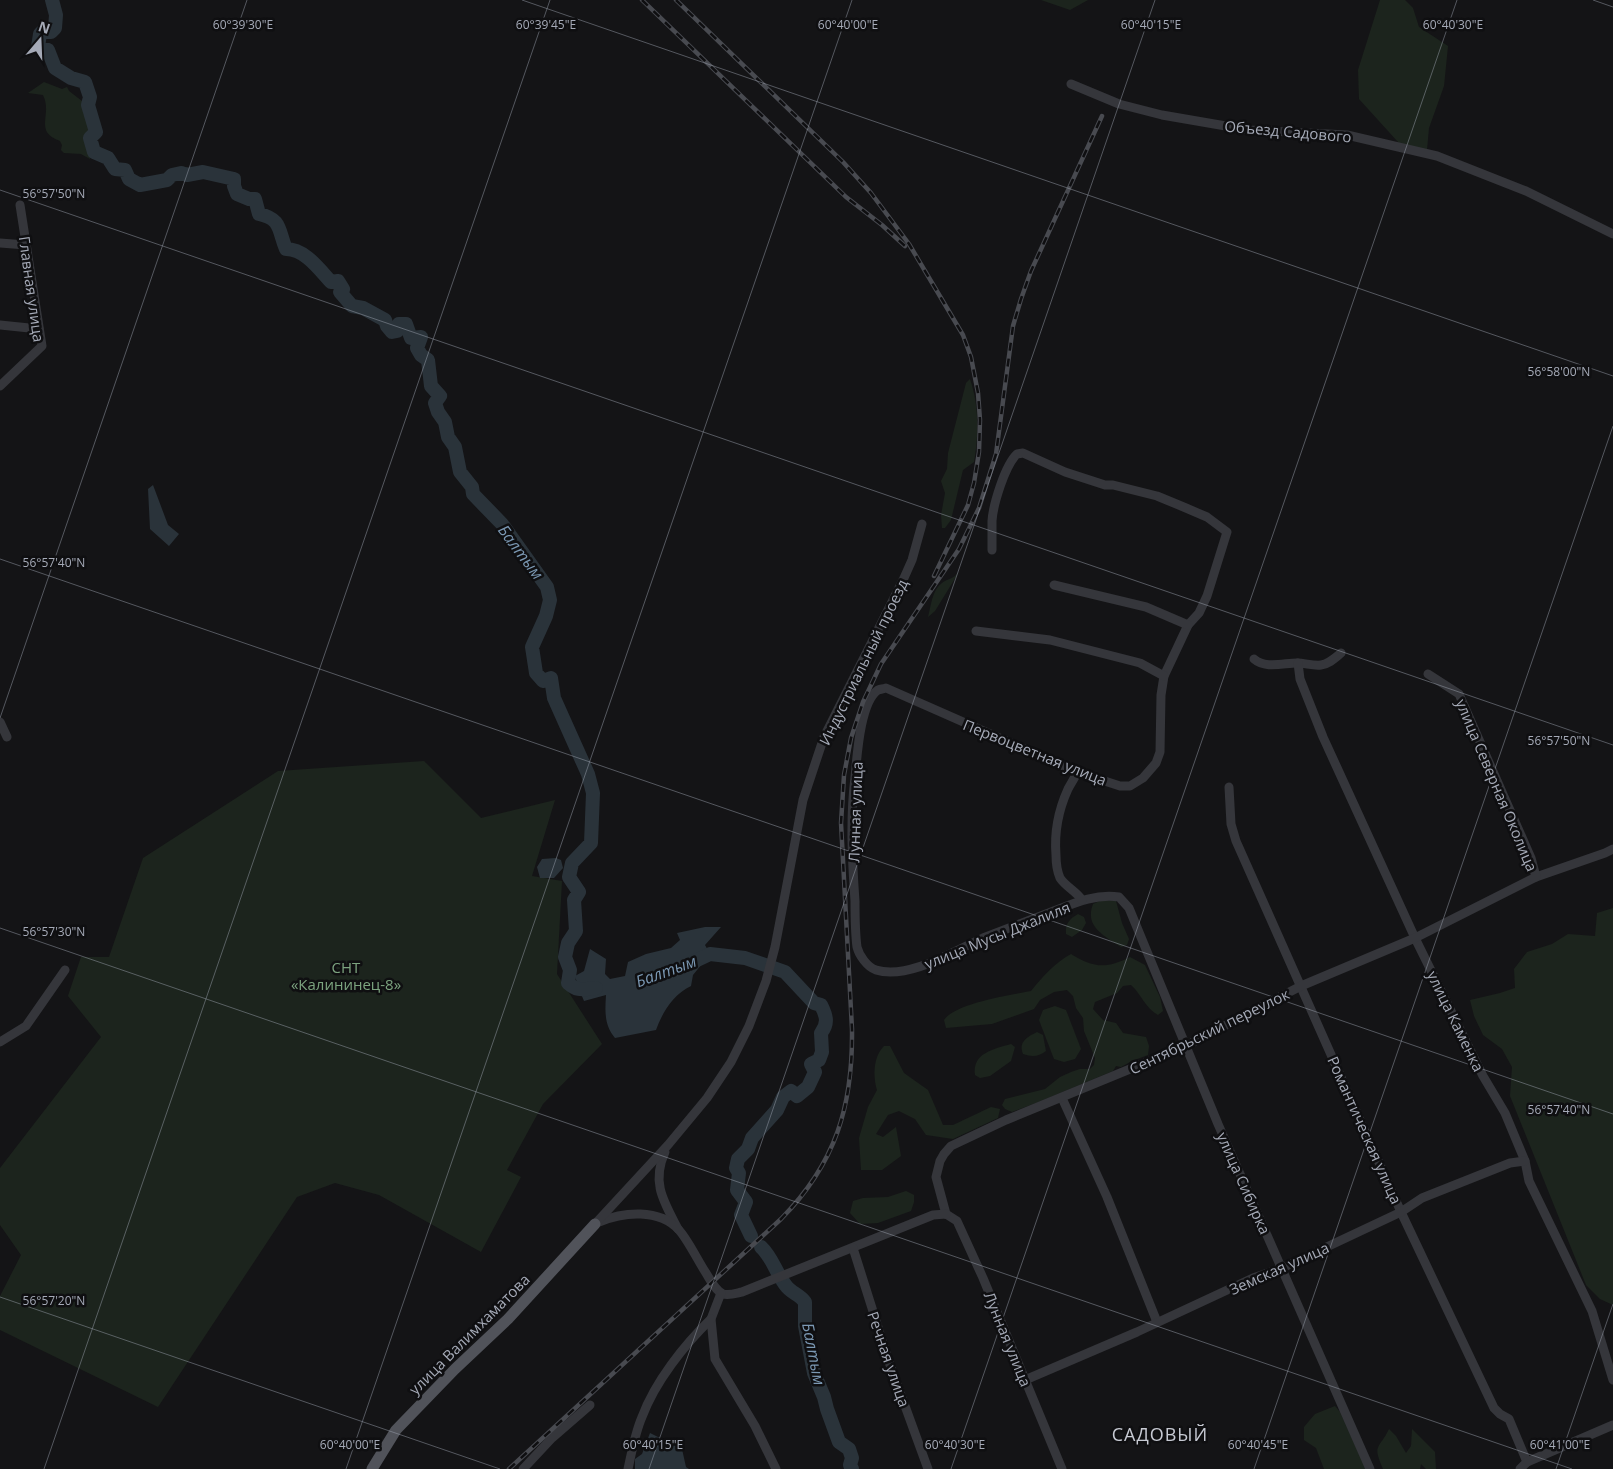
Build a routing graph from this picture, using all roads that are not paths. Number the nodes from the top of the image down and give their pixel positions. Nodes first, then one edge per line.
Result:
1 (1071, 84) dead end
2 (20, 204) dead end
3 (1613, 234) edge
4 (0, 243) edge
5 (26, 245) junction
6 (0, 325) edge
7 (39, 329) junction
8 (0, 386) edge
9 (922, 524) dead end
10 (992, 550) dead end
11 (1054, 585) dead end
12 (1188, 625) junction
13 (976, 631) dead end
14 (1341, 653) dead end
15 (1254, 658) dead end
16 (1298, 663) junction
17 (1428, 674) dead end
18 (1164, 676) junction
19 (886, 688) joint
20 (0, 722) edge
21 (7, 737) dead end
22 (1077, 772) junction
23 (1229, 787) dead end
24 (1613, 848) edge
25 (1534, 878) junction
26 (1119, 897) joint
27 (1082, 900) junction
28 (1415, 938) junction
29 (65, 970) dead end
30 (874, 970) joint
31 (1300, 986) junction
32 (0, 1042) edge
33 (1186, 1046) junction
34 (1062, 1098) junction
35 (668, 1145) junction
36 (1525, 1161) junction
37 (1401, 1212) junction
38 (946, 1214) junction
39 (595, 1224) junction
40 (679, 1230) junction
41 (853, 1248) junction
42 (1282, 1268) junction
43 (721, 1293) junction
44 (711, 1319) junction
45 (1157, 1322) junction
46 (1025, 1380) junction
47 (1613, 1380) edge
48 (590, 1405) dead end
49 (1613, 1425) edge
50 (1523, 1466) edge
51 (372, 1469) edge
52 (523, 1469) edge
53 (628, 1469) edge
54 (776, 1469) edge
55 (928, 1469) edge
56 (1062, 1469) edge
57 (1370, 1469) edge

1 - 3 street, Объезд Садового
2 - 5 street, Главная улица
4 - 5 street
5 - 7 street, Главная улица
6 - 7 street
7 - 8 street, Главная улица
9 - 35 street, Индустриальный проезд
10 - 12 street, Первоцветная улица
11 - 12 street
12 - 18 street, Первоцветная улица
13 - 18 street
14 - 16 street
15 - 16 street
16 - 28 street, улица Каменка
17 - 25 street, улица Северная Околица
18 - 22 street, Первоцветная улица
19 - 22 street, Первоцветная улица
19 - 30 street, Лунная улица
20 - 21 street
22 - 27 street
23 - 31 street, Романтическая улица
24 - 25 street, Сентябрьский переулок
25 - 28 street, Сентябрьский переулок
26 - 27 street, улица Мусы Джалиля
26 - 33 street, улица Сибирка
27 - 30 street, улица Мусы Джалиля
28 - 31 street, Сентябрьский переулок
28 - 36 street, улица Каменка
29 - 32 street
31 - 33 street, Сентябрьский переулок
31 - 37 street, Романтическая улица
33 - 34 street, Сентябрьский переулок
33 - 42 street, улица Сибирка
34 - 38 street, Сентябрьский переулок
34 - 45 street
35 - 39 street, Индустриальный проезд
35 - 40 street
36 - 37 street, Земская улица
36 - 47 street, улица Каменка
37 - 42 street, Земская улица
37 - 50 street, Романтическая улица
38 - 41 street
38 - 46 street, Лунная улица
39 - 40 street
39 - 51 main road, улица Валимхаматова
40 - 43 street
41 - 43 street
41 - 55 street, Речная улица
42 - 45 street, Земская улица
42 - 57 street, улица Сибирка
43 - 44 street
44 - 53 street
44 - 54 street
45 - 46 street, Земская улица
46 - 56 street, Лунная улица
48 - 52 street
49 - 50 street

